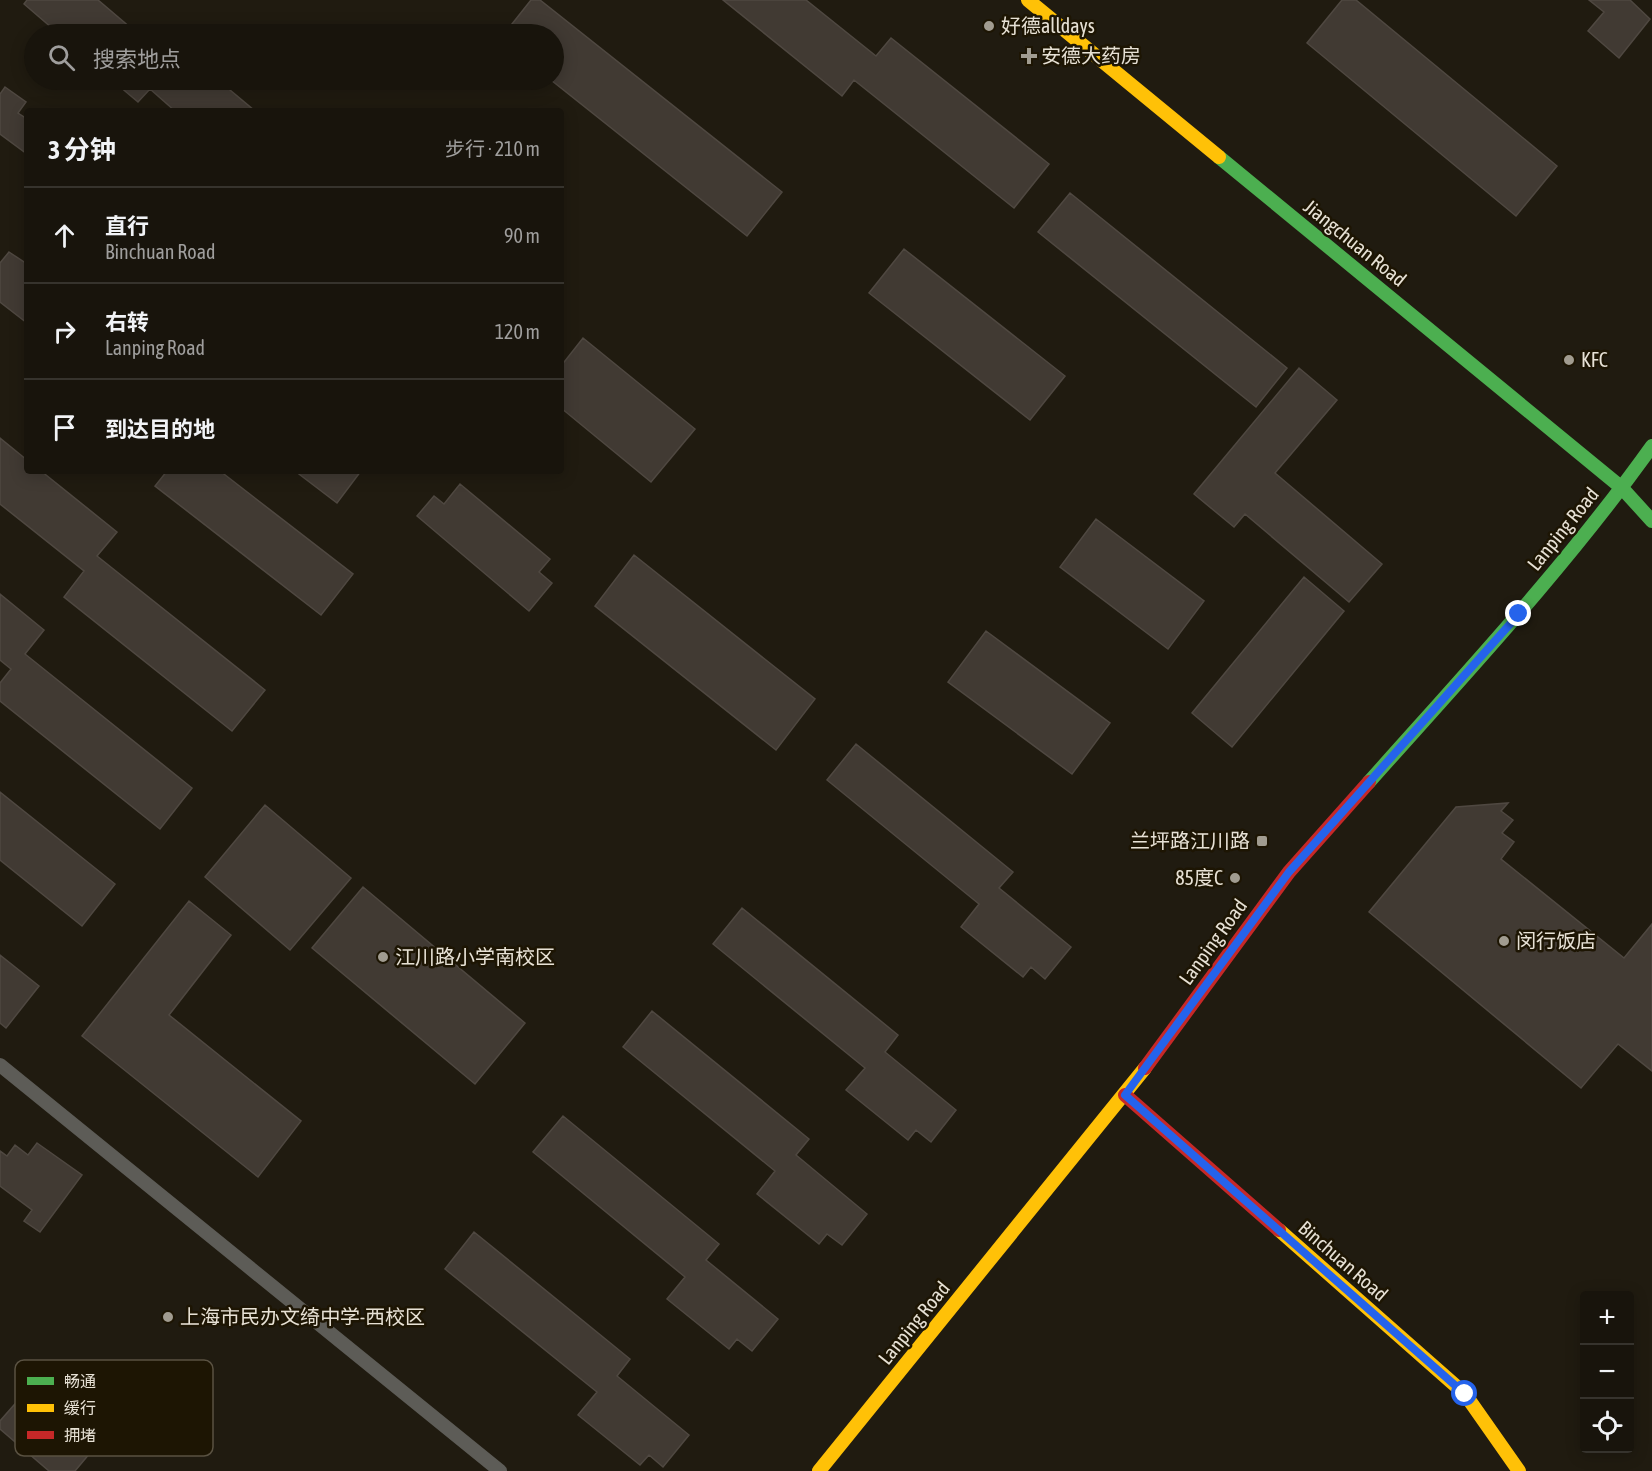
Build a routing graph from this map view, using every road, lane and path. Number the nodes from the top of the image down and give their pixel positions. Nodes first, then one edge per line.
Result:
1 (1028, 0) edge
2 (1652, 446) edge
3 (1622, 488) junction
4 (1652, 521) edge
5 (0, 1065) edge
6 (1125, 1095) junction
7 (500, 1471) edge
8 (819, 1471) edge
9 (1519, 1471) edge

1 - 3 street, Jiangchuan Road
2 - 3 street, Lanping Road
3 - 4 street, Jiangchuan Road
3 - 6 street, Lanping Road
5 - 7 lane
6 - 8 street, Lanping Road
6 - 9 street, Binchuan Road

